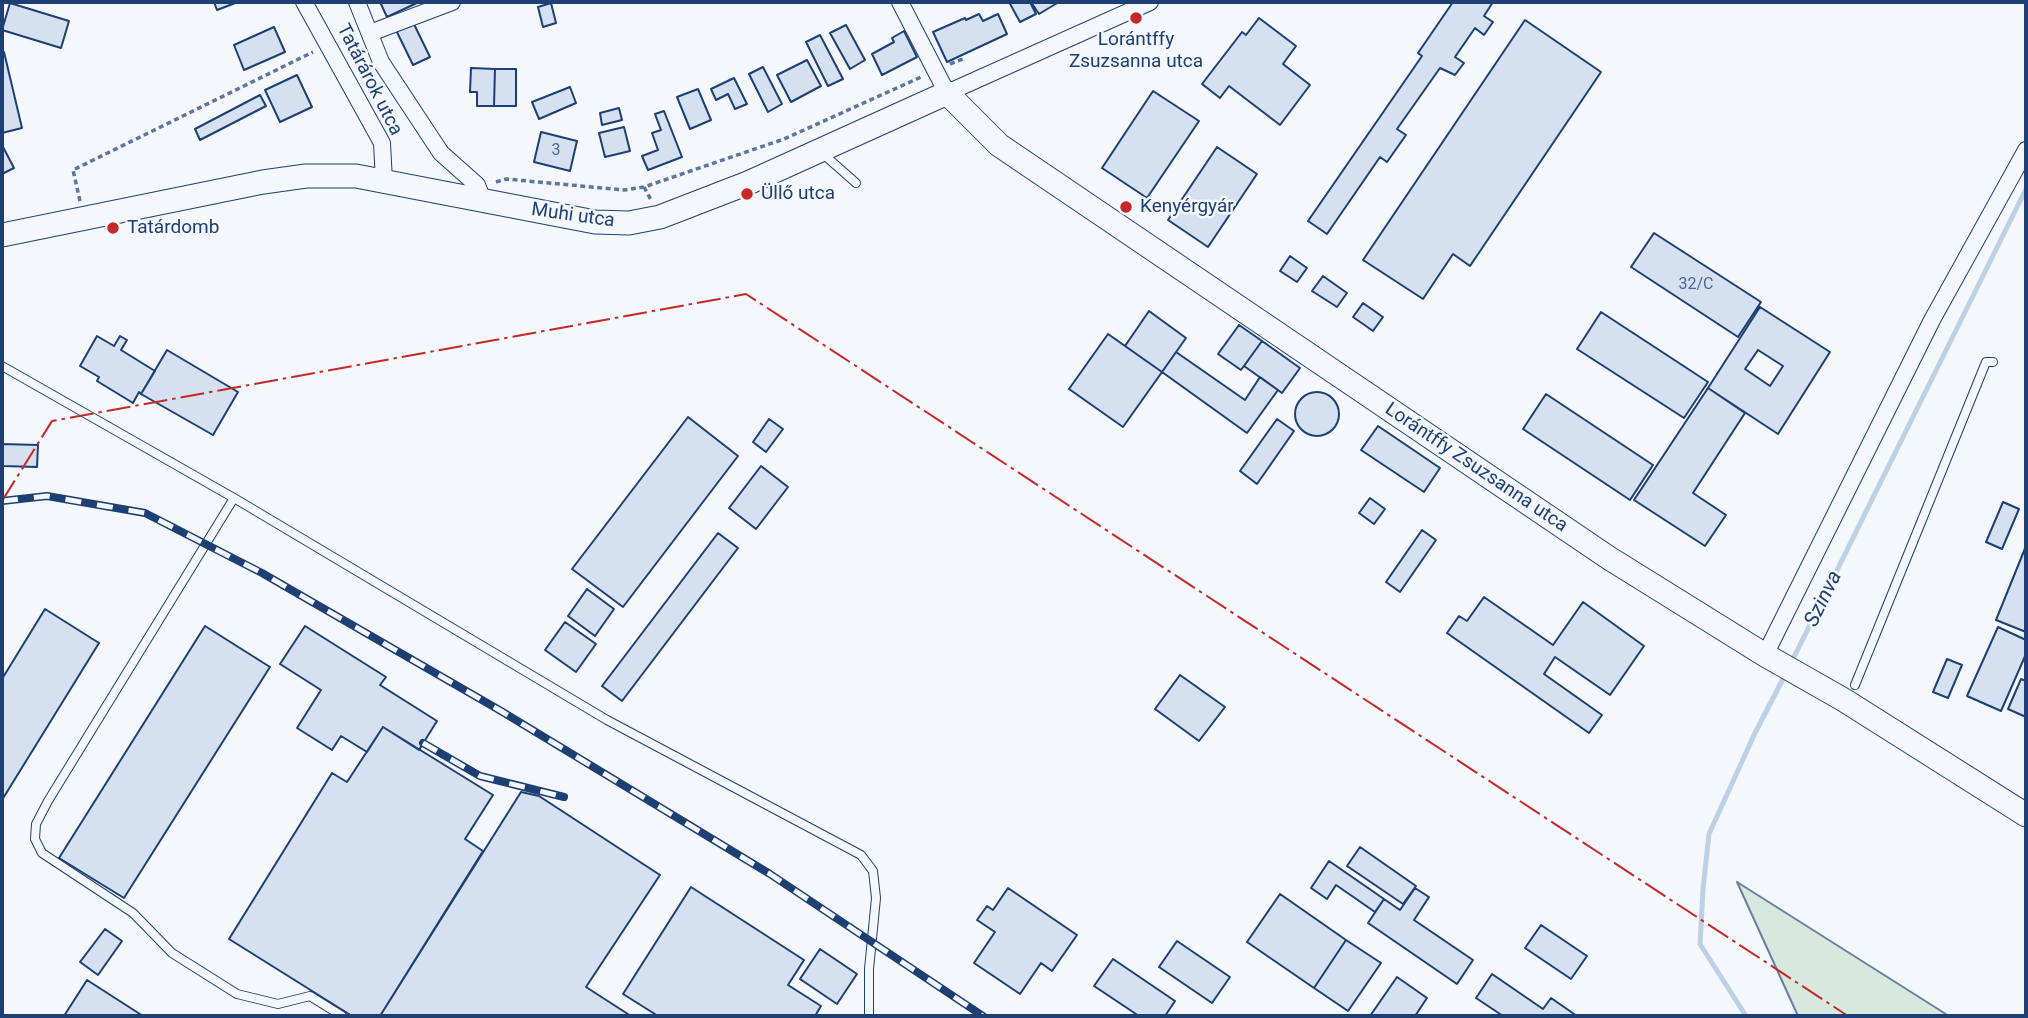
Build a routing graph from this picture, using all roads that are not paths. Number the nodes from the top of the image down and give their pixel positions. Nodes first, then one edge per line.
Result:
1 (304, 2) edge
2 (357, 2) edge
3 (452, 2) edge
4 (900, 2) edge
5 (1150, 2) edge
6 (370, 33) junction
7 (947, 93) junction
8 (2026, 150) edge
9 (820, 151) junction
10 (384, 182) junction
11 (856, 183) dead end
12 (482, 200) junction
13 (2, 234) edge
14 (1993, 362) dead end
15 (2, 366) edge
16 (234, 498) junction
17 (1765, 655) junction
18 (1850, 692) junction
19 (2026, 815) edge
20 (342, 1016) edge
21 (869, 1016) edge

1 - 10 street, Tatárárok utca
2 - 6 street, Tatárárok utca
3 - 6 street
4 - 7 street
5 - 7 street, Muhi utca
6 - 12 street, Tatárárok utca
7 - 9 main road, Muhi utca
7 - 17 main road, Lorántffy Zsuzsanna utca
8 - 17 street
9 - 11 lane
9 - 12 main road, Muhi utca
10 - 12 main road, Muhi utca
10 - 13 main road, Muhi utca
14 - 18 lane
15 - 16 lane
16 - 20 lane
16 - 21 lane
17 - 18 main road, Lorántffy Zsuzsanna utca
18 - 19 main road, Lorántffy Zsuzsanna utca

